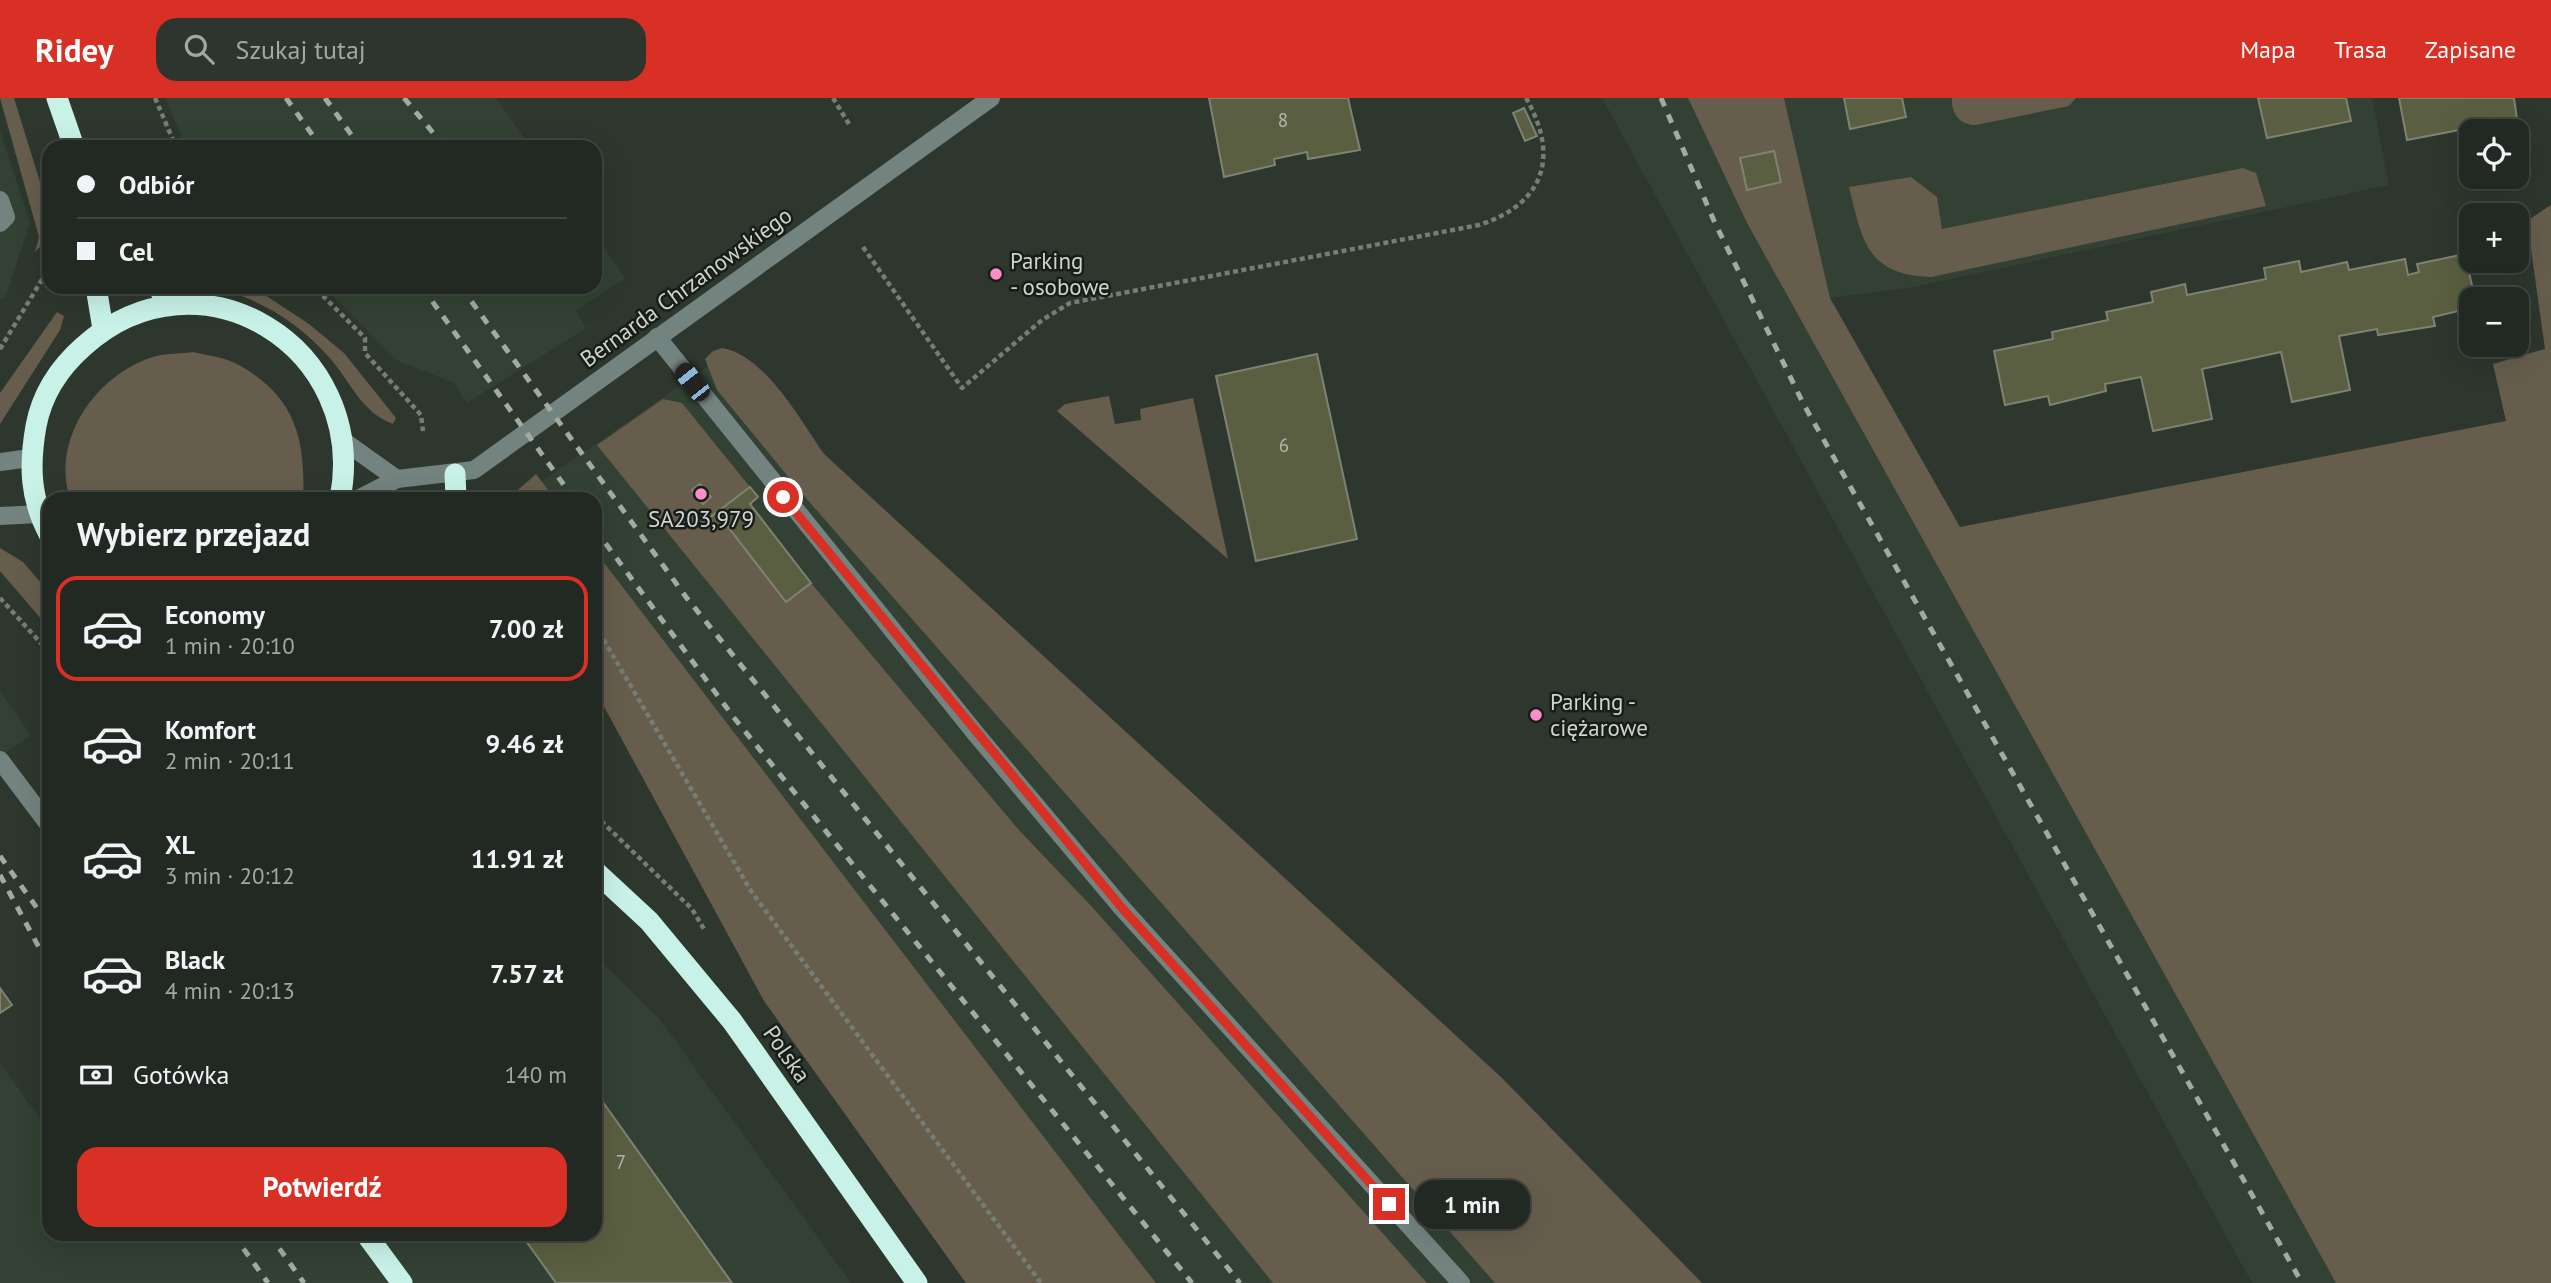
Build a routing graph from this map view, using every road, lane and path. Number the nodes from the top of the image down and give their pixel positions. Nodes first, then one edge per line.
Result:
1 (57, 98) edge
2 (155, 98) edge
3 (833, 98) edge
4 (991, 98) edge
5 (1526, 98) edge
6 (849, 124) dead end
7 (72, 140) edge
8 (173, 140) edge
9 (0, 200) edge
10 (0, 223) edge
11 (863, 247) dead end
12 (42, 280) edge
13 (97, 294) edge
14 (320, 294) edge
15 (164, 296) edge
16 (103, 329) junction
17 (657, 337) junction
18 (0, 349) edge
19 (423, 432) dead end
20 (345, 442) junction
21 (30, 458) junction
22 (0, 462) edge
23 (455, 474) junction
24 (397, 479) junction
25 (341, 492) edge
26 (372, 492) edge
27 (456, 492) edge
28 (38, 514) junction
29 (0, 516) edge
30 (42, 521) edge
31 (0, 598) edge
32 (602, 637) edge
33 (42, 644) edge
34 (0, 760) edge
35 (42, 816) edge
36 (602, 877) edge
37 (371, 1241) edge
38 (402, 1283) edge
39 (916, 1283) edge
40 (1041, 1283) edge
41 (1461, 1283) edge

1 - 7 highway
2 - 8 path
3 - 6 path
4 - 17 street, Bernarda Chrzanowskiego
5 - 11 path
9 - 10 street
12 - 18 path
13 - 16 highway
14 - 19 path
15 - 16 highway
15 - 20 highway
16 - 21 highway
17 - 23 street, Bernarda Chrzanowskiego
17 - 41 street
20 - 24 street
20 - 25 highway
21 - 22 street
21 - 28 highway
23 - 24 street, Bernarda Chrzanowskiego
23 - 27 highway
24 - 26 street, Bernarda Chrzanowskiego
28 - 29 street
28 - 30 highway
31 - 33 path
32 - 40 path
34 - 35 street
36 - 39 highway, Polska
37 - 38 highway

